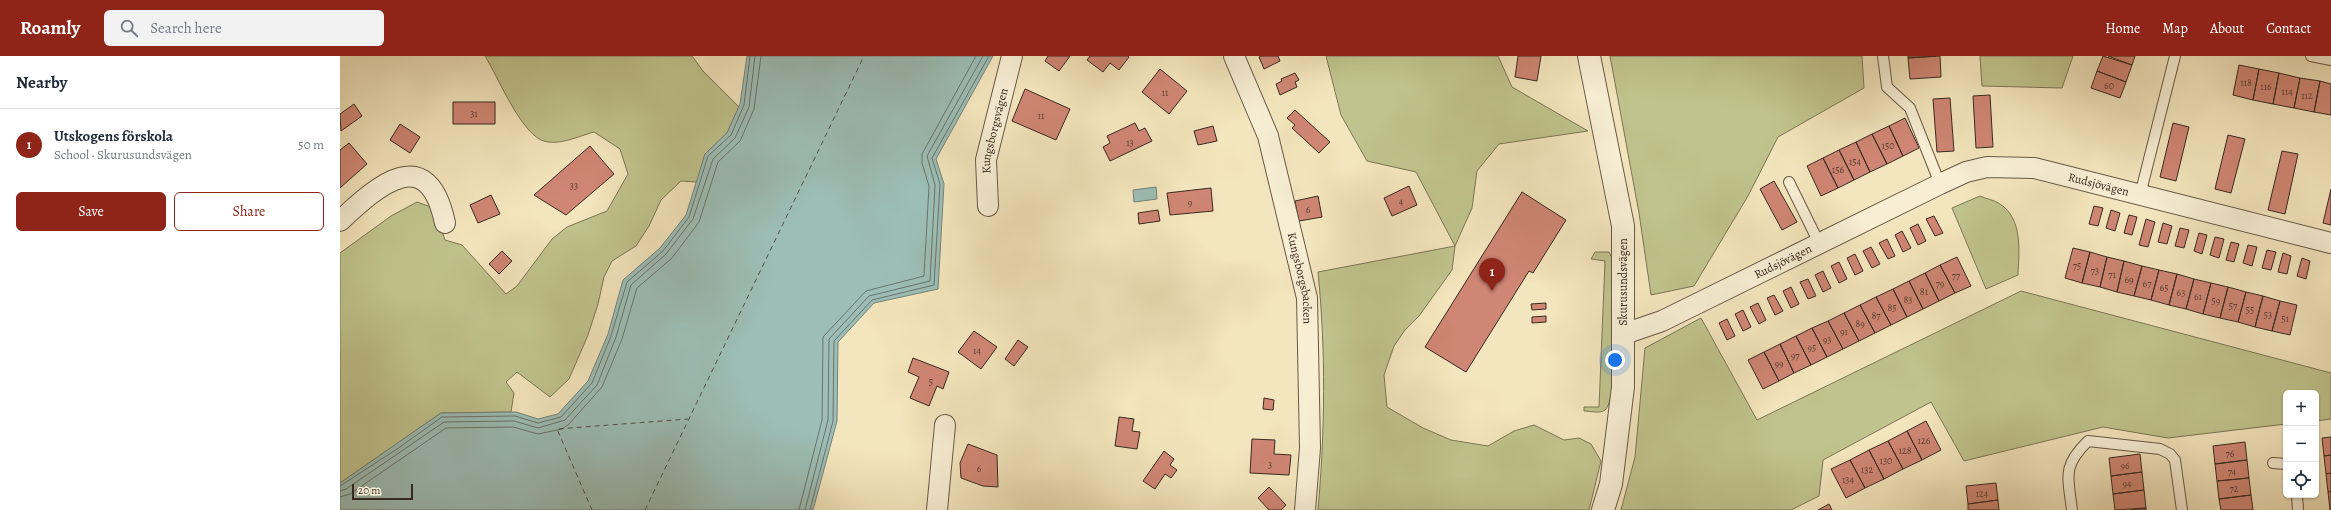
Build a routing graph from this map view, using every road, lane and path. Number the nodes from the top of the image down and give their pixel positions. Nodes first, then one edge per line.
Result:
1 (1012, 56) edge
2 (1234, 56) edge
3 (1589, 56) edge
4 (1883, 56) edge
5 (2175, 56) edge
6 (2311, 56) edge
7 (2331, 60) edge
8 (1789, 182) dead end
9 (1940, 184) junction
10 (2140, 195) junction
11 (988, 206) dead end
12 (340, 221) edge
13 (446, 223) dead end
14 (2331, 243) edge
15 (1820, 245) junction
16 (1624, 334) junction
17 (945, 425) dead end
18 (2273, 463) dead end
19 (2283, 464) edge
20 (2297, 498) edge
21 (937, 510) edge
22 (1305, 510) edge
23 (1603, 510) edge
24 (2072, 510) edge
25 (2182, 510) edge
26 (2298, 510) edge

1 - 11 street, Kungsborgsvägen
2 - 22 street, Kungsborgsbacken
3 - 16 street, Skurusundsvägen
4 - 9 lane
5 - 10 lane, Rudsjövägen
6 - 7 lane
8 - 15 lane
9 - 10 street, Rudsjövägen
9 - 15 street, Rudsjövägen
10 - 14 street, Rudsjövägen
12 - 13 street
15 - 16 street, Rudsjövägen
16 - 23 street, Skurusundsvägen
17 - 21 street
18 - 19 lane
20 - 26 lane
24 - 25 lane

